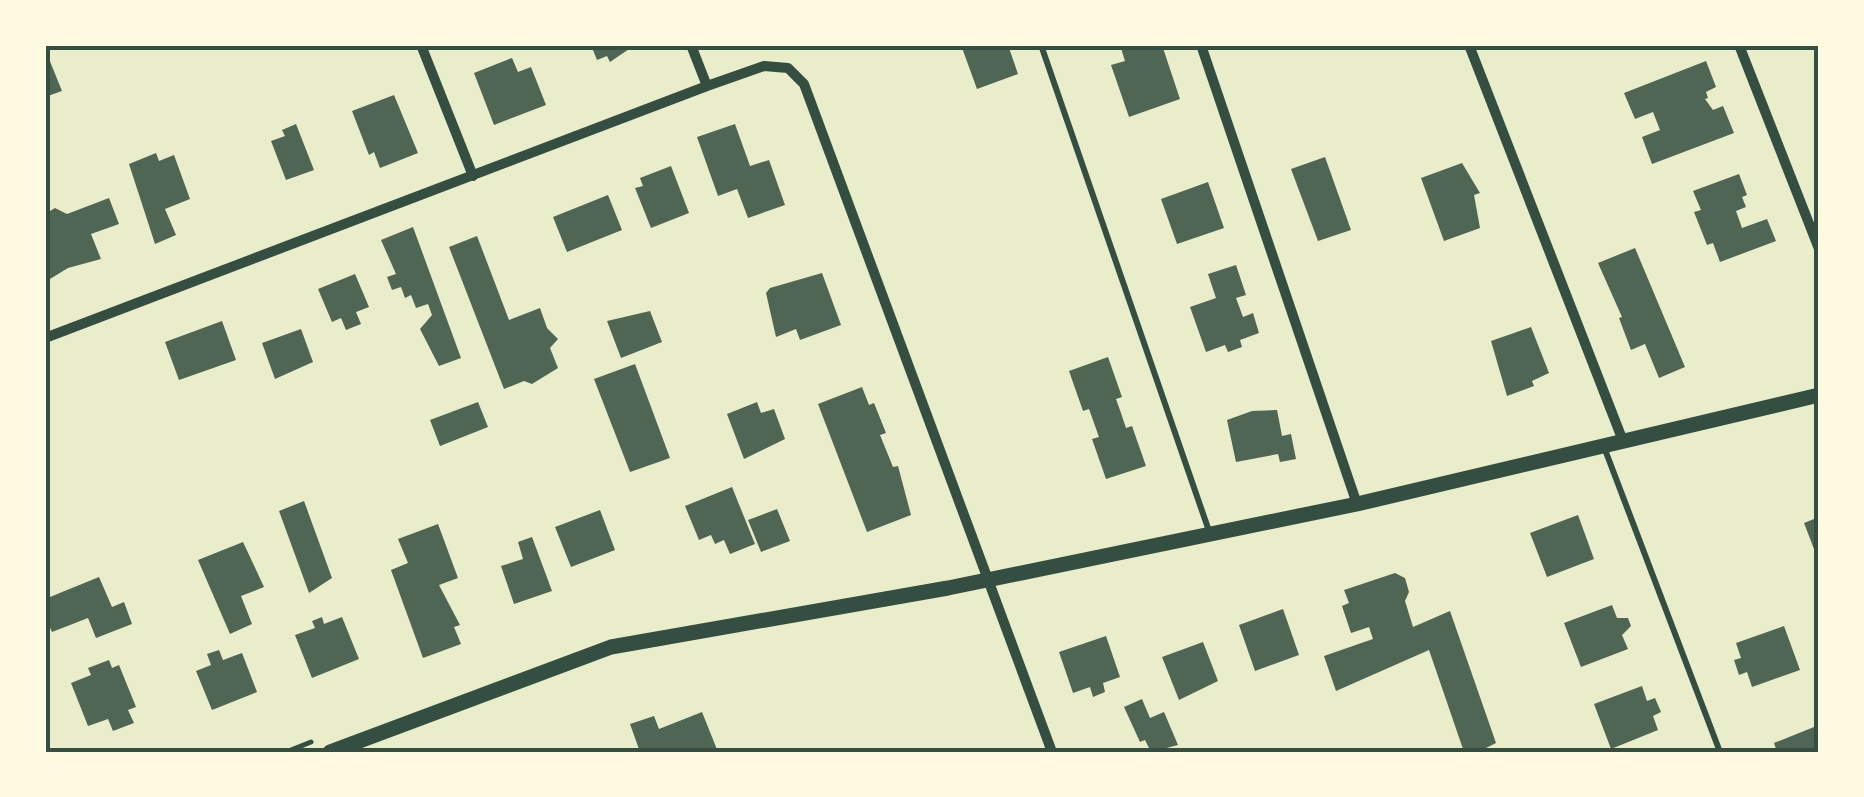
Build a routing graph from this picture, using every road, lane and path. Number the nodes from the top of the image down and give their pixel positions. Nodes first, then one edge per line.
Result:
1 (421, 45) edge
2 (691, 45) edge
3 (1040, 45) edge
4 (1202, 45) edge
5 (1469, 45) edge
6 (1740, 45) edge
7 (707, 86) junction
8 (473, 176) junction
9 (1819, 249) edge
10 (45, 338) edge
11 (1819, 395) edge
12 (1623, 441) junction
13 (1604, 446) junction
14 (1357, 504) junction
15 (1210, 531) junction
16 (988, 579) junction
17 (330, 752) edge
18 (1052, 752) edge
19 (1720, 752) edge

1 - 8 street
2 - 7 street
3 - 15 lane
4 - 14 street
5 - 12 street
6 - 9 street
7 - 8 street
7 - 16 street
8 - 10 street
11 - 12 street
12 - 13 street
13 - 14 street
13 - 19 lane
14 - 15 street
15 - 16 street
16 - 17 street
16 - 18 street

